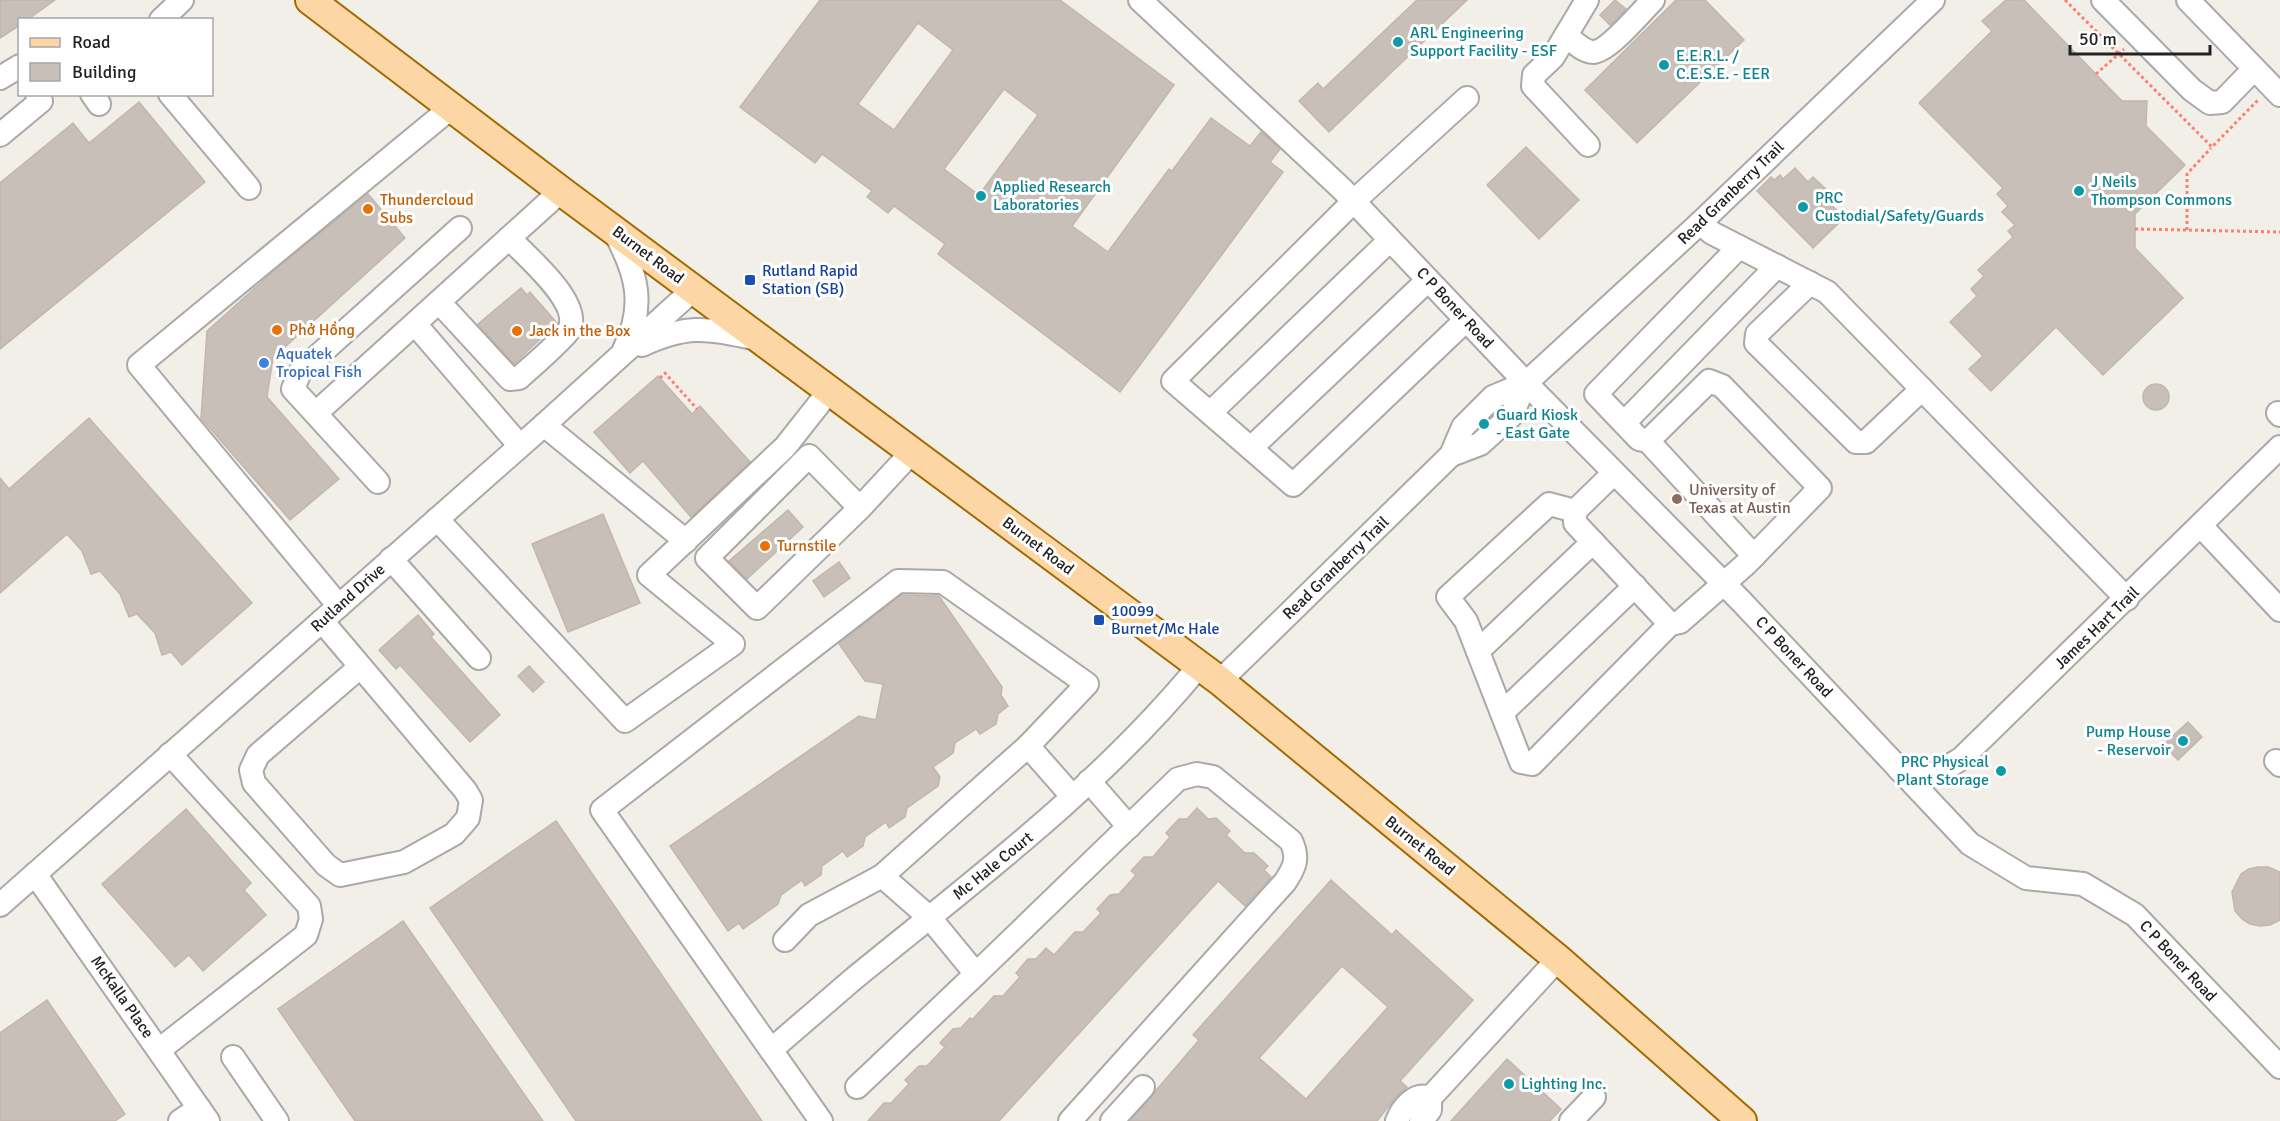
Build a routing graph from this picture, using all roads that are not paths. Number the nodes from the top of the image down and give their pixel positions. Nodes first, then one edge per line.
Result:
1 (182, 0) edge
2 (310, 0) edge
3 (1140, 0) edge
4 (1587, 0) edge
5 (1653, 0) edge
6 (1933, 0) edge
7 (2103, 0) edge
8 (2187, 0) edge
9 (164, 18) edge
10 (1566, 35) junction
11 (2254, 69) junction
12 (2280, 95) edge
13 (38, 96) edge
14 (172, 96) edge
15 (1467, 98) dead end
16 (452, 107) junction
17 (0, 135) edge
18 (1588, 145) dead end
19 (249, 188) dead end
20 (561, 191) junction
21 (1348, 195) junction
22 (1700, 223) junction
23 (611, 227) junction
24 (460, 228) dead end
25 (509, 238) junction
26 (1390, 240) junction
27 (1739, 247) junction
28 (1777, 266) junction
29 (1428, 279) junction
30 (1810, 283) junction
31 (694, 289) junction
32 (439, 302) junction
33 (1466, 320) junction
34 (415, 324) junction
35 (763, 340) junction
36 (621, 356) junction
37 (1526, 383) junction
38 (1922, 389) junction
39 (830, 390) junction
40 (316, 413) junction
41 (1210, 413) junction
42 (1624, 423) junction
43 (544, 425) junction
44 (1648, 441) junction
45 (520, 446) junction
46 (1251, 448) junction
47 (2279, 451) edge
48 (912, 452) junction
49 (1614, 473) junction
50 (378, 482) dead end
51 (860, 508) junction
52 (1575, 511) junction
53 (436, 519) junction
54 (2201, 526) junction
55 (686, 541) junction
56 (1593, 542) junction
57 (1754, 556) junction
58 (391, 559) junction
59 (1724, 583) junction
60 (1635, 586) junction
61 (2127, 599) junction
62 (339, 606) junction
63 (2280, 610) edge
64 (322, 621) junction
65 (1670, 624) junction
66 (1478, 651) junction
67 (479, 658) dead end
68 (360, 667) junction
69 (1209, 674) junction
70 (1502, 713) junction
71 (1028, 746) junction
72 (170, 754) junction
73 (1899, 769) junction
74 (1089, 781) junction
75 (1072, 796) junction
76 (1129, 827) junction
77 (35, 874) junction
78 (882, 876) junction
79 (0, 905) edge
80 (930, 918) junction
81 (785, 940) dead end
82 (1558, 959) junction
83 (976, 974) junction
84 (159, 1050) junction
85 (771, 1050) junction
86 (233, 1057) dead end
87 (2280, 1067) edge
88 (857, 1087) dead end
89 (1143, 1087) dead end
90 (1594, 1097) dead end
91 (1430, 1098) junction
92 (203, 1114) edge
93 (1738, 1120) edge
94 (180, 1121) edge
95 (277, 1121) edge
96 (821, 1121) edge
97 (1070, 1121) edge
98 (1112, 1121) edge
99 (1397, 1121) edge
100 (1421, 1121) edge
101 (1571, 1121) edge

1 - 9 street
2 - 16 main road, Burnet Road
3 - 21 street, C P Boner Road
4 - 10 street
5 - 10 street
6 - 22 street, Read Granberry Trail
7 - 11 street
8 - 11 street
10 - 18 street
11 - 12 street
13 - 17 street
14 - 19 street
15 - 21 street
16 - 20 main road, Burnet Road
16 - 62 street
20 - 23 main road, Burnet Road
20 - 25 street
21 - 26 street, C P Boner Road
21 - 41 street
22 - 27 street
22 - 37 street, Read Granberry Trail
23 - 31 main road, Burnet Road
23 - 36 street
24 - 40 street
25 - 32 street
25 - 32 street
26 - 29 street, C P Boner Road
26 - 41 street
27 - 28 street
27 - 42 street
28 - 30 street
28 - 42 street
29 - 33 street, C P Boner Road
29 - 46 street
30 - 38 street
30 - 38 street
31 - 35 main road, Burnet Road
31 - 36 street, Rutland Drive
32 - 34 street
33 - 37 street, C P Boner Road
33 - 46 street
34 - 40 street
34 - 45 street
35 - 36 street
35 - 39 main road, Burnet Road
36 - 43 street, Rutland Drive
37 - 49 street, C P Boner Road
37 - 69 street, Read Granberry Trail
38 - 61 street
39 - 48 main road, Burnet Road
39 - 55 street
40 - 50 street
41 - 46 street
42 - 44 street
43 - 45 street, Rutland Drive
43 - 55 street
44 - 57 street
44 - 57 street
45 - 53 street, Rutland Drive
47 - 54 street, James Hart Trail
48 - 51 street
48 - 69 main road, Burnet Road
49 - 52 street
49 - 59 street, C P Boner Road
51 - 51 street
52 - 56 street
52 - 66 street
53 - 55 street
53 - 58 street, Rutland Drive
54 - 61 street, James Hart Trail
54 - 63 street
56 - 60 street
56 - 66 street
57 - 59 street
58 - 62 street, Rutland Drive
58 - 67 street
59 - 65 street
59 - 73 street, C P Boner Road
60 - 65 street
60 - 70 street
61 - 73 street, James Hart Trail
62 - 64 street, Rutland Drive
64 - 68 street
64 - 72 street, Rutland Drive
65 - 70 street
66 - 70 street
68 - 68 street
69 - 74 street, Mc Hale Court
69 - 82 main road, Burnet Road
71 - 75 street
71 - 78 street
71 - 85 street
72 - 77 street, Rutland Drive
72 - 84 street
73 - 87 street, C P Boner Road
74 - 75 street, Mc Hale Court
74 - 76 street
75 - 80 street, Mc Hale Court
76 - 83 street
76 - 97 street
77 - 79 street, Rutland Drive
77 - 84 street, McKalla Place
78 - 80 street
78 - 81 street
80 - 83 street
80 - 85 street, Mc Hale Court
82 - 91 street
82 - 93 main road, Burnet Road
83 - 88 street
84 - 92 street, McKalla Place
85 - 96 street
86 - 95 street
89 - 98 street
90 - 101 street
91 - 99 street
91 - 100 street
92 - 94 street

